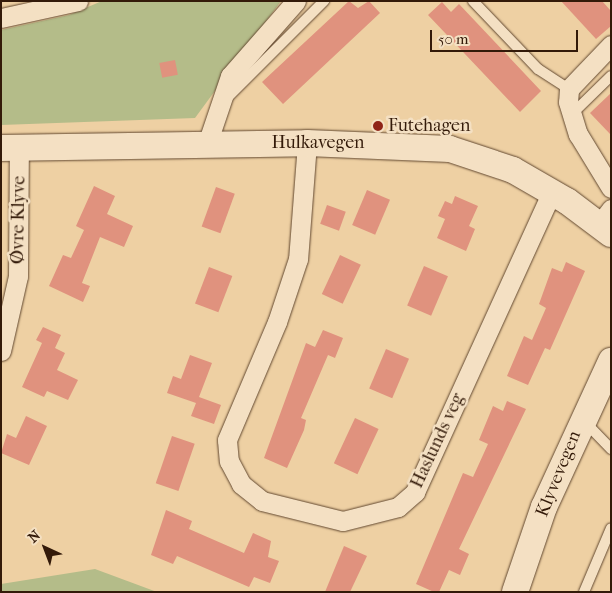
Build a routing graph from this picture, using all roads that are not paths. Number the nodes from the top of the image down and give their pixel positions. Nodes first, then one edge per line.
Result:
1 (78, 1) edge
2 (296, 1) edge
3 (324, 1) edge
4 (473, 1) edge
5 (1, 18) edge
6 (611, 45) edge
7 (611, 76) edge
8 (569, 89) junction
9 (218, 106) junction
10 (572, 114) junction
11 (307, 143) junction
12 (207, 144) junction
13 (10, 148) edge
14 (611, 188) edge
15 (552, 192) junction
16 (607, 223) edge
17 (1, 351) edge
18 (611, 361) edge
19 (581, 419) junction
20 (611, 449) edge
21 (611, 528) edge
22 (515, 592) edge
23 (584, 592) edge

1 - 5 street
2 - 9 street
3 - 9 lane
4 - 8 lane
6 - 8 street
7 - 10 lane
8 - 10 street
9 - 12 street
10 - 14 street
11 - 12 main road, Hulkavegen
11 - 15 main road, Hulkavegen
11 - 15 street, Haslunds veg
12 - 13 main road, Hulkavegen
13 - 17 street, Øvre Klyve
15 - 16 main road, Hulkavegen
18 - 19 main road, Klyvevegen
19 - 20 lane
19 - 22 main road, Klyvevegen
21 - 23 lane

